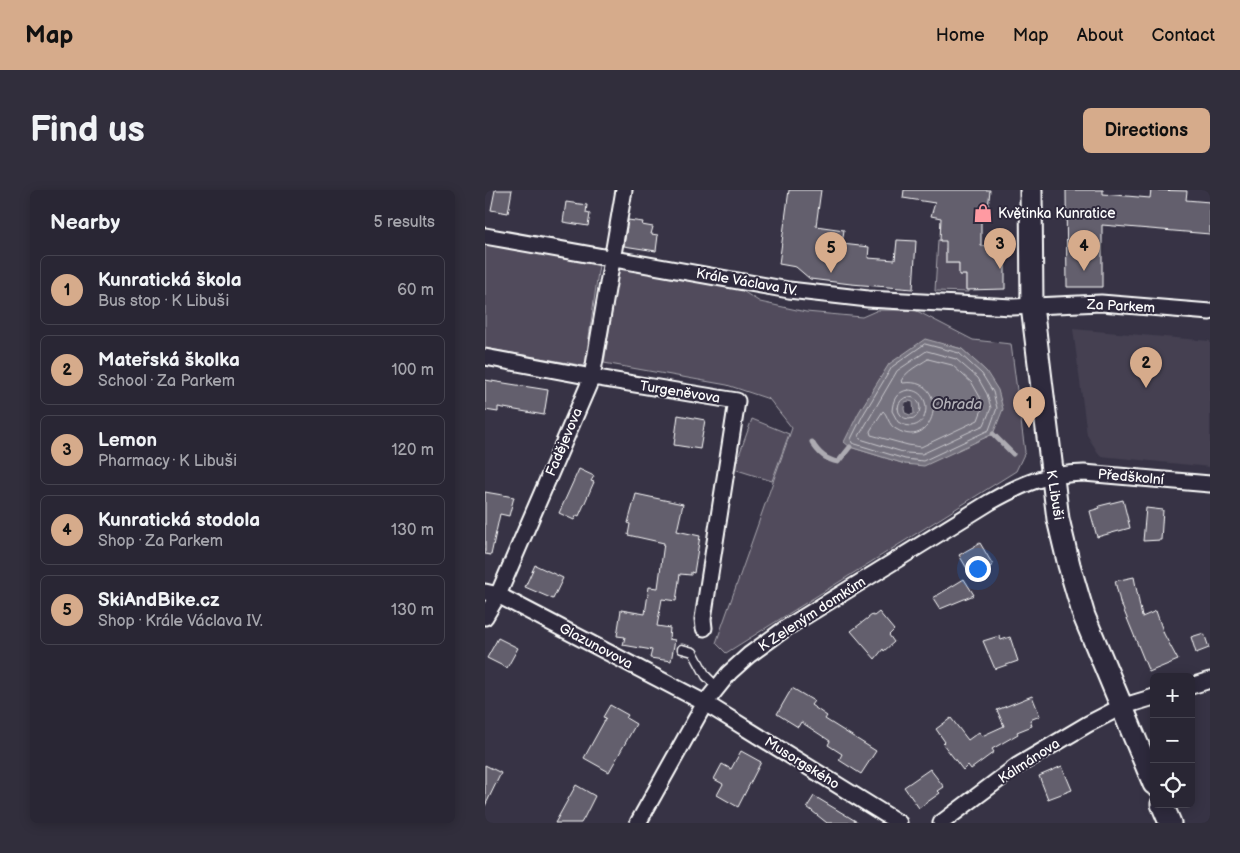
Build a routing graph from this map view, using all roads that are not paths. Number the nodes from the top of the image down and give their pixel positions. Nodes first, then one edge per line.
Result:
1 (624, 190) edge
2 (1031, 190) edge
3 (485, 236) edge
4 (612, 258) junction
5 (1022, 306) junction
6 (1210, 312) edge
7 (485, 357) edge
8 (592, 377) junction
9 (1052, 476) junction
10 (1210, 484) edge
11 (491, 593) edge
12 (485, 617) edge
13 (704, 628) dead end
14 (682, 649) dead end
15 (1210, 680) edge
16 (1195, 685) edge
17 (717, 687) junction
18 (1150, 698) edge
19 (705, 704) junction
20 (1121, 707) junction
21 (1150, 775) edge
22 (1164, 808) edge
23 (638, 823) edge
24 (899, 823) edge
25 (941, 823) edge
26 (1170, 823) edge

1 - 4 street, Fadějevova
2 - 5 street, K Libuši
3 - 4 street, Krále Václava IV.
4 - 5 street, Krále Václava IV.
4 - 8 street, Fadějevova
5 - 6 street, Za Parkem
5 - 9 street, K Libuši
7 - 8 street, Turgeněvova
8 - 11 street, Fadějevova
8 - 13 street, Turgeněvova
9 - 10 street, Předškolní
9 - 17 street, K Zeleným domkům
9 - 20 street, K Libuši
11 - 12 street, Fadějevova
11 - 19 street, Glazunovova
14 - 17 lane
15 - 16 street
17 - 19 street, K Zeleným domkům
18 - 20 street, Kálmánova
19 - 23 street, K Zeleným domkům
19 - 24 street, Musorgského
20 - 21 street, K Libuši
20 - 25 street, Kálmánova
22 - 26 street

